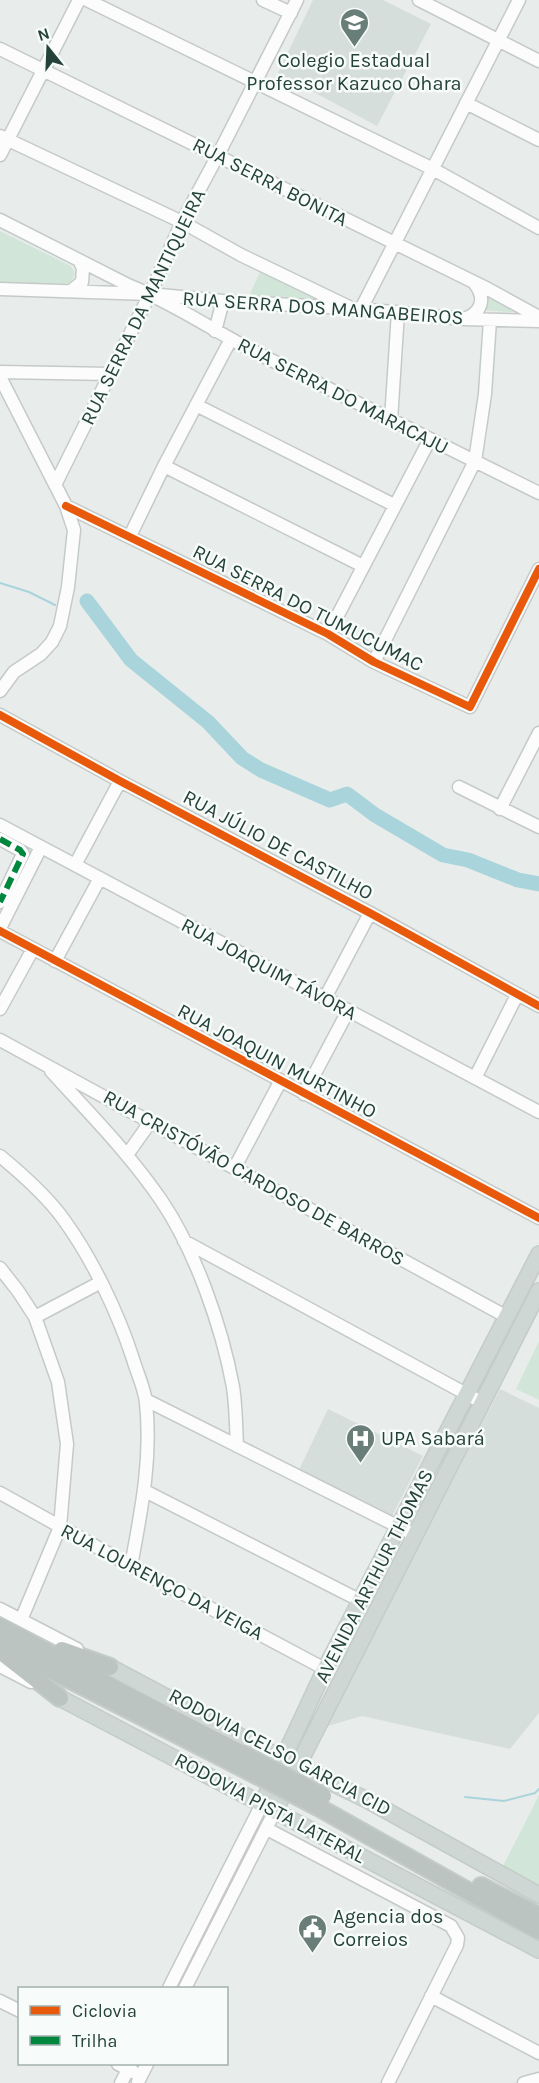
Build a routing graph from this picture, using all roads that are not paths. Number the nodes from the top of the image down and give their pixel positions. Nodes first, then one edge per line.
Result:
1 (79, 0) edge
2 (87, 0) edge
3 (263, 0) edge
4 (297, 0) edge
5 (419, 0) edge
6 (519, 0) edge
7 (291, 13) junction
8 (498, 41) junction
9 (0, 49) edge
10 (539, 61) edge
11 (43, 71) junction
12 (256, 81) junction
13 (466, 103) junction
14 (4, 138) edge
15 (539, 140) edge
16 (0, 155) edge
17 (219, 155) junction
18 (433, 169) junction
19 (0, 220) edge
20 (182, 222) junction
21 (539, 228) edge
22 (393, 244) junction
23 (79, 260) junction
24 (475, 284) junction
25 (0, 289) edge
26 (71, 291) junction
27 (150, 294) junction
28 (223, 301) junction
29 (357, 309) junction
30 (398, 312) junction
31 (464, 319) junction
32 (539, 319) edge
33 (490, 320) junction
34 (215, 331) junction
35 (231, 339) junction
36 (0, 374) edge
37 (111, 374) junction
38 (0, 399) edge
39 (196, 405) junction
40 (16, 408) junction
41 (390, 420) junction
42 (430, 440) junction
43 (475, 461) junction
44 (164, 466) junction
45 (55, 485) junction
46 (539, 493) edge
47 (394, 505) junction
48 (66, 506) junction
49 (130, 536) junction
50 (363, 566) junction
51 (538, 572) edge
52 (328, 634) junction
53 (374, 662) junction
54 (14, 672) junction
55 (0, 673) edge
56 (0, 692) edge
57 (5, 717) edge
58 (539, 733) edge
59 (120, 781) junction
60 (459, 787) dead end
61 (500, 809) junction
62 (0, 825) edge
63 (539, 828) edge
64 (0, 839) edge
65 (41, 847) junction
66 (75, 865) junction
67 (100, 878) junction
68 (13, 889) junction
69 (0, 902) edge
70 (370, 913) junction
71 (0, 930) edge
72 (33, 949) junction
73 (55, 961) junction
74 (517, 995) junction
75 (325, 998) junction
76 (539, 1006) edge
77 (0, 1009) edge
78 (348, 1011) junction
79 (0, 1040) edge
80 (44, 1064) junction
81 (475, 1078) junction
82 (280, 1082) junction
83 (303, 1094) junction
84 (539, 1112) edge
85 (151, 1121) junction
86 (127, 1155) junction
87 (0, 1156) edge
88 (235, 1167) junction
89 (539, 1218) edge
90 (184, 1241) junction
91 (539, 1254) edge
92 (0, 1268) edge
93 (101, 1282) junction
94 (539, 1291) edge
95 (34, 1317) junction
96 (507, 1317) junction
97 (467, 1394) junction
98 (146, 1400) junction
99 (483, 1403) junction
100 (237, 1446) junction
101 (145, 1491) junction
102 (0, 1493) edge
103 (60, 1527) junction
104 (398, 1528) junction
105 (415, 1535) junction
106 (131, 1566) junction
107 (361, 1601) junction
108 (0, 1609) edge
109 (0, 1626) edge
110 (20, 1628) junction
111 (342, 1638) junction
112 (0, 1644) edge
113 (0, 1650) edge
114 (354, 1654) junction
115 (0, 1666) edge
116 (110, 1667) joint
117 (325, 1669) junction
118 (60, 1698) junction
119 (238, 1758) junction
120 (283, 1759) junction
121 (297, 1766) junction
122 (320, 1802) junction
123 (268, 1807) junction
124 (267, 1828) junction
125 (539, 1895) edge
126 (539, 1916) edge
127 (539, 1931) edge
128 (539, 1950) edge
129 (170, 1987) edge
130 (186, 1987) edge
131 (431, 1996) junction
132 (0, 2001) edge
133 (18, 2010) edge
134 (539, 2053) edge
135 (126, 2065) edge
136 (146, 2065) edge
137 (139, 2079) edge
138 (539, 2079) edge
139 (121, 2083) edge
140 (388, 2083) edge
141 (524, 2083) edge

1 - 11 street
2 - 12 street
3 - 7 street
4 - 7 street, RUA SERRA DA MANTIQUEIRA
5 - 8 street
6 - 8 street
7 - 12 street, RUA SERRA DA MANTIQUEIRA
8 - 10 street
8 - 13 street
9 - 11 street, RUA SERRA BONITA
11 - 14 street
11 - 17 street, RUA SERRA BONITA
12 - 17 street, RUA SERRA DA MANTIQUEIRA
12 - 18 street
13 - 15 street
13 - 18 street
14 - 16 street
14 - 20 street
17 - 20 street, RUA SERRA DA MANTIQUEIRA
17 - 22 street, RUA SERRA BONITA
18 - 21 street
18 - 22 street
19 - 23 street
20 - 27 street, RUA SERRA DA MANTIQUEIRA
20 - 29 street
22 - 24 street, RUA SERRA BONITA
22 - 29 street
23 - 26 street
23 - 27 street
24 - 31 street
24 - 32 street, RUA SERRA BONITA
25 - 26 street, RUA SERRA DOS MANGABEIROS
26 - 27 street, RUA SERRA DOS MANGABEIROS
27 - 28 street, RUA SERRA DOS MANGABEIROS
27 - 34 street, RUA SERRA DO MARACAJU
27 - 37 street, RUA SERRA DA MANTIQUEIRA
28 - 29 street, RUA SERRA DOS MANGABEIROS
28 - 34 street
29 - 30 street, RUA SERRA DOS MANGABEIROS
30 - 31 street, RUA SERRA DOS MANGABEIROS
30 - 41 street
31 - 33 street, RUA SERRA DOS MANGABEIROS
32 - 33 street, RUA SERRA DOS MANGABEIROS
33 - 43 street
34 - 35 street, RUA SERRA DO MARACAJU
35 - 39 street
35 - 41 street, RUA SERRA DO MARACAJU
36 - 37 street
36 - 40 street
37 - 45 street, RUA SERRA DA MANTIQUEIRA
38 - 40 street
39 - 44 street
39 - 47 street
40 - 45 street
41 - 42 street, RUA SERRA DO MARACAJU
42 - 43 street, RUA SERRA DO MARACAJU
42 - 47 street
43 - 46 street, RUA SERRA DO MARACAJU
43 - 53 street
44 - 49 street
44 - 50 street
45 - 48 street
47 - 50 street
48 - 49 street, RUA SERRA DO TUMUCUMAC
48 - 54 street
49 - 52 street, RUA SERRA DO TUMUCUMAC
50 - 52 street
51 - 53 street, RUA SERRA DO TUMUCUMAC
52 - 53 street, RUA SERRA DO TUMUCUMAC
54 - 55 street
54 - 56 street
56 - 57 street, RUA JÚLIO DE CASTILHO
57 - 59 street, RUA JÚLIO DE CASTILHO
58 - 61 street
59 - 66 street
59 - 70 street, RUA JÚLIO DE CASTILHO
60 - 61 street
61 - 63 street
62 - 65 street, RUA JOAQUIM TÁVORA
64 - 68 street
65 - 66 street, RUA JOAQUIM TÁVORA
65 - 68 street
66 - 67 street, RUA JOAQUIM TÁVORA
67 - 73 street
67 - 75 street, RUA JOAQUIM TÁVORA
68 - 69 street
68 - 71 street
70 - 74 street, RUA JÚLIO DE CASTILHO
70 - 75 street
71 - 72 street, RUA JOAQUIN MURTINHO
72 - 73 street, RUA JOAQUIN MURTINHO
72 - 77 street
73 - 82 street, RUA JOAQUIN MURTINHO
74 - 76 street, RUA JÚLIO DE CASTILHO
74 - 81 street
75 - 78 street, RUA JOAQUIM TÁVORA
78 - 81 street, RUA JOAQUIM TÁVORA
78 - 83 street
79 - 80 street, RUA CRISTÓVÃO CARDOSO DE BARROS
80 - 85 street, RUA CRISTÓVÃO CARDOSO DE BARROS
80 - 86 street
81 - 84 street, RUA JOAQUIM TÁVORA
82 - 83 street, RUA JOAQUIN MURTINHO
82 - 88 street
83 - 89 street, RUA JOAQUIN MURTINHO
85 - 86 street
85 - 88 street, RUA CRISTÓVÃO CARDOSO DE BARROS
86 - 90 street
87 - 93 street
88 - 96 street, RUA CRISTÓVÃO CARDOSO DE BARROS
90 - 97 street
90 - 100 street
91 - 96 main road, AVENIDA ARTHUR THOMAS
92 - 95 street
93 - 95 street
93 - 98 street
94 - 99 main road, AVENIDA ARTHUR THOMAS
95 - 103 street
96 - 97 main road, AVENIDA ARTHUR THOMAS
97 - 99 street
97 - 104 main road, AVENIDA ARTHUR THOMAS
98 - 100 street
98 - 101 street
99 - 105 main road, AVENIDA ARTHUR THOMAS
100 - 104 street
101 - 106 street
101 - 107 street
102 - 103 street, RUA LOURENÇO DA VEIGA
103 - 106 street, RUA LOURENÇO DA VEIGA
103 - 110 street
104 - 105 street
104 - 107 main road, AVENIDA ARTHUR THOMAS
105 - 114 main road, AVENIDA ARTHUR THOMAS
106 - 117 street, RUA LOURENÇO DA VEIGA
107 - 111 main road, AVENIDA ARTHUR THOMAS
108 - 110 street
109 - 110 highway, RODOVIA CELSO GARCIA CID
110 - 116 highway
110 - 119 highway, RODOVIA CELSO GARCIA CID
111 - 114 main road
111 - 117 main road, AVENIDA ARTHUR THOMAS
112 - 119 highway, RODOVIA CELSO GARCIA CID
113 - 118 highway
114 - 121 main road, AVENIDA ARTHUR THOMAS
115 - 118 street, RODOVIA PISTA LATERAL
116 - 120 main road
117 - 120 main road, AVENIDA ARTHUR THOMAS
118 - 123 main road, RODOVIA PISTA LATERAL
119 - 122 highway, RODOVIA CELSO GARCIA CID, bridge
120 - 121 main road
120 - 123 main road, AVENIDA ARTHUR THOMAS
121 - 123 main road, AVENIDA ARTHUR THOMAS
121 - 125 main road
122 - 126 highway, RODOVIA CELSO GARCIA CID
122 - 127 highway, RODOVIA CELSO GARCIA CID
123 - 124 street
123 - 128 main road, RODOVIA PISTA LATERAL
123 - 129 street
124 - 130 street
124 - 131 street
131 - 134 street
131 - 140 street
132 - 133 street
135 - 137 street
135 - 139 street
136 - 137 street
138 - 141 street

